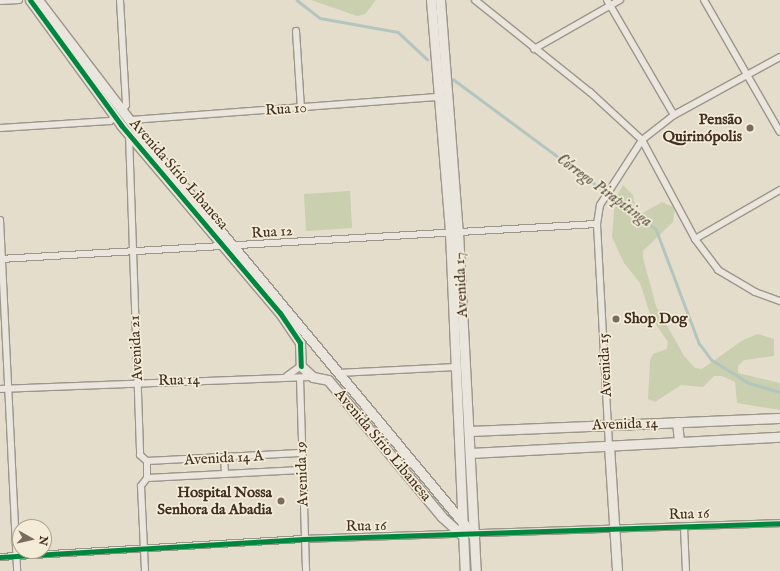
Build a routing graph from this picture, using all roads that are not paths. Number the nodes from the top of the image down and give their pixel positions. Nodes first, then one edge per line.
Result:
1 (19, 0) edge
2 (30, 0) edge
3 (38, 0) edge
4 (120, 0) edge
5 (431, 0) edge
6 (440, 0) edge
7 (475, 0) edge
8 (620, 0) edge
9 (704, 0) edge
10 (0, 1) edge
11 (609, 3) edge
12 (296, 30) dead end
13 (534, 49) junction
14 (780, 57) edge
15 (748, 75) junction
16 (443, 96) junction
17 (301, 108) junction
18 (123, 110) junction
19 (674, 115) junction
20 (115, 117) junction
21 (131, 120) junction
22 (0, 128) edge
23 (137, 128) junction
24 (780, 132) edge
25 (129, 135) junction
26 (642, 140) junction
27 (780, 190) edge
28 (0, 220) edge
29 (597, 224) junction
30 (454, 233) junction
31 (695, 239) junction
32 (231, 246) junction
33 (131, 252) junction
34 (1, 259) edge
35 (780, 301) edge
36 (316, 345) junction
37 (301, 351) junction
38 (301, 366) junction
39 (456, 366) junction
40 (338, 373) junction
41 (287, 376) junction
42 (313, 377) junction
43 (300, 378) junction
44 (328, 380) junction
45 (138, 382) junction
46 (0, 389) edge
47 (8, 389) junction
48 (780, 418) edge
49 (678, 422) junction
50 (609, 424) junction
51 (469, 431) junction
52 (780, 437) edge
53 (678, 442) junction
54 (609, 446) junction
55 (300, 453) junction
56 (470, 453) junction
57 (224, 458) junction
58 (147, 461) junction
59 (301, 470) junction
60 (225, 474) junction
61 (147, 478) junction
62 (14, 519) edge
63 (780, 522) edge
64 (463, 526) junction
65 (684, 527) junction
66 (616, 530) junction
67 (463, 536) junction
68 (474, 536) junction
69 (304, 539) junction
70 (144, 550) junction
71 (52, 554) edge
72 (12, 556) edge
73 (0, 557) edge
74 (16, 559) edge
75 (17, 571) edge
76 (145, 571) edge
77 (306, 571) edge
78 (465, 571) edge
79 (476, 571) edge
80 (617, 571) edge
81 (686, 571) edge

1 - 10 street
2 - 20 main road, Avenida Sírio Libanesa
3 - 18 main road, Avenida Sírio Libanesa
4 - 18 street
5 - 16 main road, Avenida 17
6 - 16 main road, Avenida 17
7 - 13 street
8 - 11 street
9 - 15 street
11 - 13 street
11 - 19 street
12 - 17 street
13 - 26 street
14 - 15 street, Avenida 15
15 - 19 street, Avenida 15
15 - 24 street
16 - 17 street, Rua 10
16 - 30 main road, Avenida 17
17 - 21 street, Rua 10
18 - 20 main road
18 - 21 main road, Avenida Sírio Libanesa
19 - 26 street, Avenida 15
20 - 22 street
20 - 25 main road, Avenida Sírio Libanesa
21 - 23 main road, Avenida Sírio Libanesa
23 - 25 main road
23 - 32 main road, Avenida Sírio Libanesa
25 - 32 main road, Avenida Sírio Libanesa
25 - 33 street, Avenida 21
26 - 29 street, Avenida 15
26 - 31 street
27 - 31 street
28 - 34 street
29 - 30 street, Rua 12
29 - 50 street, Avenida 15
30 - 32 street, Rua 12
30 - 39 main road, Avenida 17
30 - 51 main road, Avenida 17
31 - 35 street
32 - 33 street, Rua 12
32 - 36 main road, Avenida Sírio Libanesa
32 - 37 main road, Avenida Sírio Libanesa
33 - 34 street, Rua 12
33 - 45 street, Avenida 21
34 - 47 street
36 - 37 main road
36 - 40 main road, Avenida Sírio Libanesa
37 - 38 main road, Avenida Sírio Libanesa
38 - 41 street
38 - 42 main road
39 - 40 street
39 - 64 main road, Avenida 17
40 - 44 main road
40 - 64 main road, Avenida Sírio Libanesa
41 - 43 street, Rua 14
41 - 45 street, Rua 14
42 - 43 street, Rua 14
42 - 44 main road, Avenida Sírio Libanesa
43 - 55 street, Avenida 19
44 - 67 main road, Avenida Sírio Libanesa
45 - 47 street, Rua 14
45 - 58 street, Avenida 21
46 - 47 street, Rua 14
47 - 62 street
48 - 49 main road, Avenida 14
49 - 50 main road, Avenida 14
49 - 53 main road
50 - 51 main road, Avenida 14
50 - 54 street, Avenida 15
51 - 56 main road, Avenida 17
52 - 53 main road, Avenida 14
53 - 54 main road, Avenida 14
54 - 56 main road, Avenida 14
54 - 66 main road, Avenida 15
55 - 57 street, Avenida 14 A
55 - 59 street, Avenida 19
56 - 68 main road, Avenida 17
57 - 58 street, Avenida 14 A
57 - 60 street
58 - 61 street, Avenida 21
59 - 60 street, Avenida 14 A
59 - 69 street, Avenida 19
60 - 61 street, Avenida 14 A
61 - 70 street, Avenida 21
63 - 65 street, Rua 16
64 - 67 main road, Avenida 17
64 - 68 main road, Avenida Sírio Libanesa
65 - 66 street, Rua 16
65 - 81 street
66 - 68 street, Rua 16
66 - 80 main road, Avenida 15
67 - 68 street, Rua 16
67 - 69 street, Rua 16
67 - 78 main road, Avenida 17
68 - 79 main road, Avenida 17
69 - 70 street, Rua 16
69 - 77 street, Avenida 19
70 - 71 street, Rua 16
70 - 76 street, Avenida 21
72 - 73 street, Rua 16
74 - 75 street

